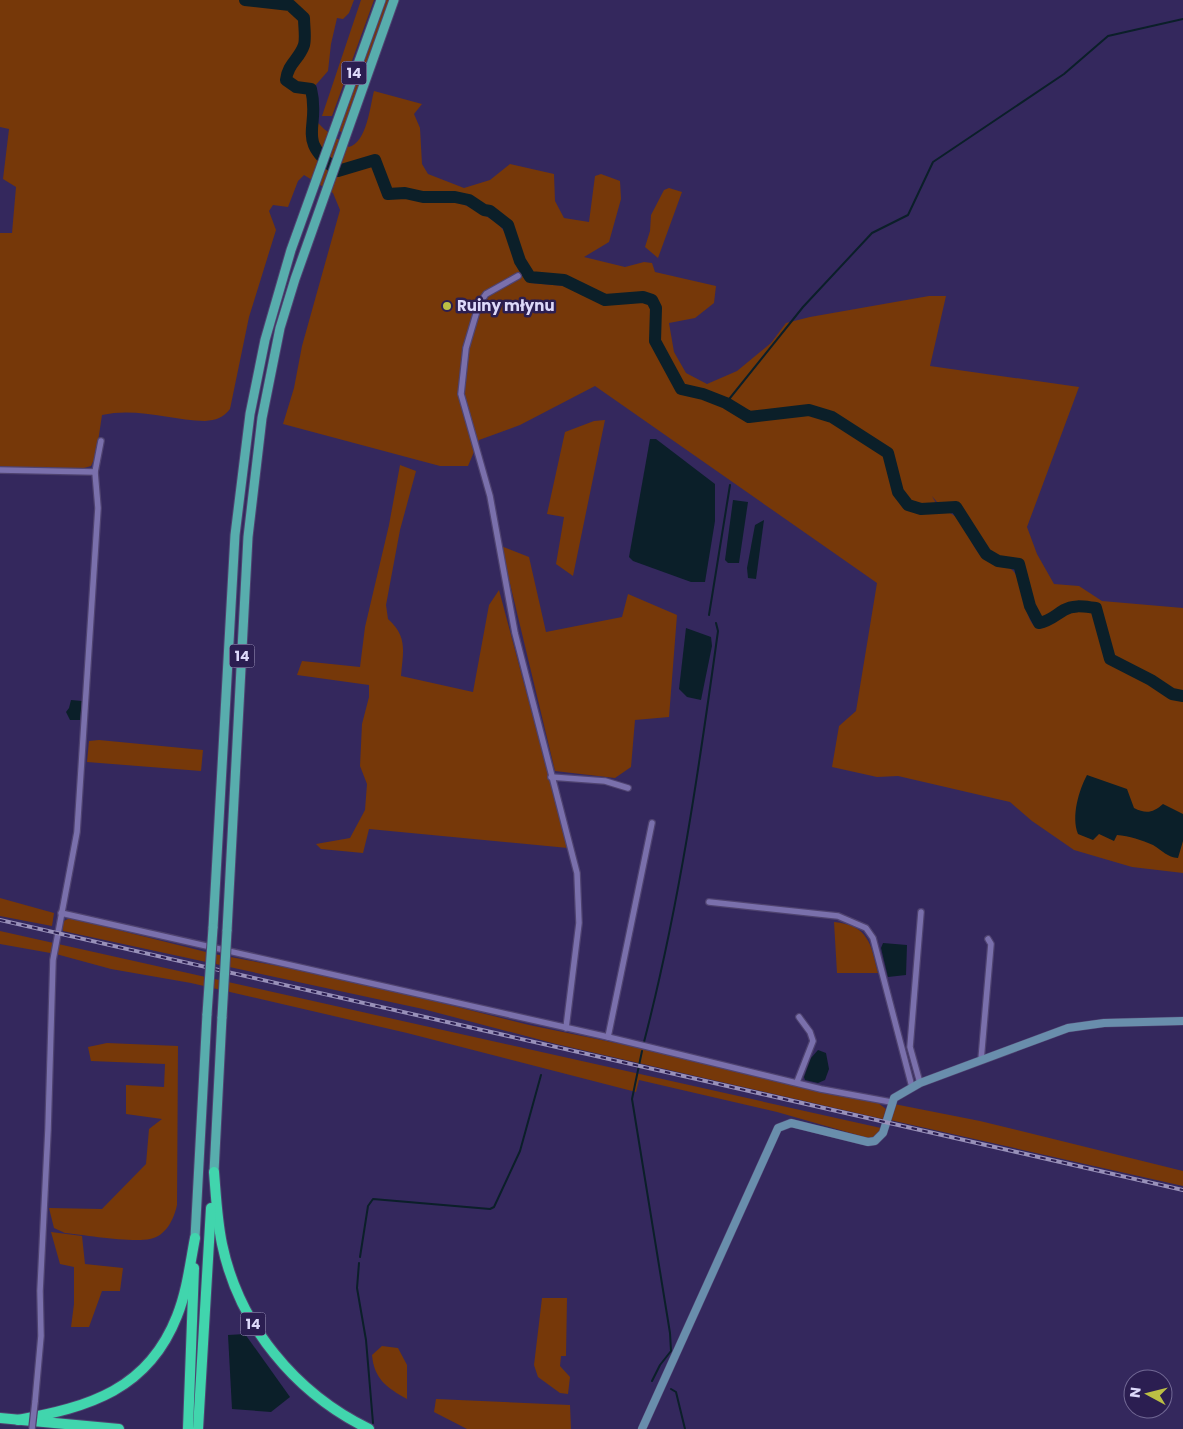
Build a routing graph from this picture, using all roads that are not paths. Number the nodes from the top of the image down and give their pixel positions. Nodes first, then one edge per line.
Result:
1 (381, 0) edge
2 (394, 0) edge
3 (518, 276) dead end
4 (101, 442) dead end
5 (0, 470) edge
6 (95, 472) junction
7 (551, 777) junction
8 (628, 788) dead end
9 (652, 823) dead end
10 (709, 902) dead end
11 (61, 912) junction
12 (921, 912) dead end
13 (988, 939) dead end
14 (799, 1017) dead end
15 (1183, 1021) edge
16 (566, 1028) junction
17 (608, 1037) junction
18 (981, 1060) junction
19 (797, 1082) junction
20 (916, 1085) junction
21 (892, 1102) junction
22 (214, 1172) junction
23 (195, 1238) junction
24 (0, 1418) edge
25 (18, 1420) junction
26 (193, 1424) edge
27 (32, 1429) edge
28 (119, 1429) edge
29 (369, 1429) edge
30 (642, 1429) edge

1 - 23 main road, 14, bridge
2 - 22 main road, 14, bridge
3 - 7 street
4 - 6 street
5 - 6 street
6 - 11 street
7 - 8 street
7 - 16 street
9 - 17 street
10 - 20 street
11 - 16 street
11 - 27 street, bridge
12 - 20 street
13 - 18 street
14 - 19 street
15 - 18 street
16 - 17 street
17 - 19 street
18 - 20 street
19 - 21 street
20 - 21 street
21 - 30 street
22 - 26 highway
22 - 29 highway, 14
23 - 25 highway
23 - 26 highway, 14
24 - 25 highway
25 - 28 highway

